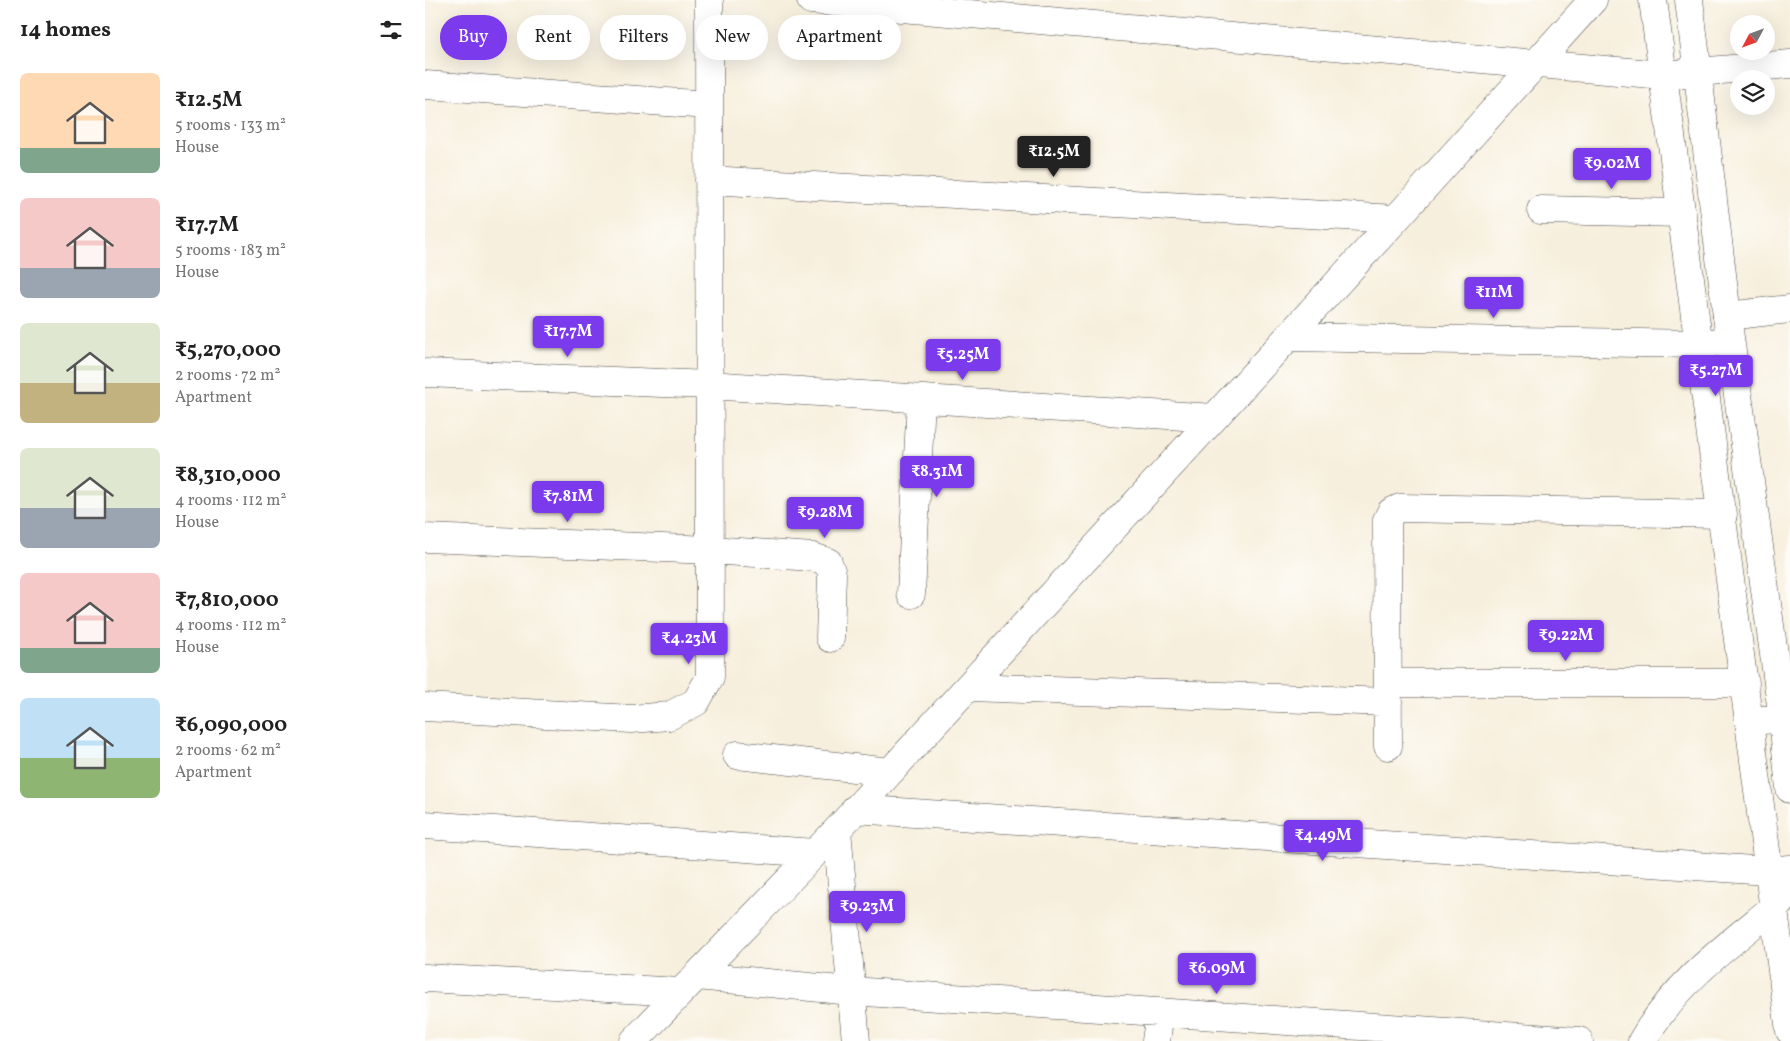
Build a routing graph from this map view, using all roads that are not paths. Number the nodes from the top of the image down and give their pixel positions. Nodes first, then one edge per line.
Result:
1 (709, 0) edge
2 (811, 0) edge
3 (1593, 0) edge
4 (1653, 0) edge
5 (1689, 0) edge
6 (1790, 64) edge
7 (1536, 65) junction
8 (1698, 73) junction
9 (1663, 75) junction
10 (425, 85) edge
11 (709, 105) junction
12 (709, 180) junction
13 (1541, 210) dead end
14 (1682, 213) junction
15 (1397, 219) junction
16 (1790, 309) edge
17 (1728, 329) junction
18 (1288, 337) junction
19 (1700, 344) junction
20 (425, 373) edge
21 (709, 385) junction
22 (921, 399) junction
23 (1214, 418) junction
24 (1723, 514) junction
25 (425, 538) edge
26 (710, 550) junction
27 (911, 594) dead end
28 (830, 638) dead end
29 (1745, 683) junction
30 (968, 686) junction
31 (1388, 692) junction
32 (425, 707) edge
33 (1786, 718) edge
34 (1750, 721) junction
35 (1388, 746) dead end
36 (737, 755) dead end
37 (890, 772) junction
38 (1790, 789) edge
39 (855, 809) junction
40 (425, 825) edge
41 (837, 830) junction
42 (815, 853) junction
43 (1779, 870) edge
44 (1781, 901) edge
45 (425, 978) edge
46 (689, 984) junction
47 (851, 991) junction
48 (1160, 1012) junction
49 (1790, 1031) edge
50 (634, 1041) edge
51 (856, 1041) edge
52 (1155, 1041) edge
53 (1579, 1041) edge
54 (1642, 1041) edge

1 - 11 street
2 - 7 street
3 - 7 street
4 - 9 street
5 - 8 street
6 - 8 street
7 - 9 street
7 - 15 street
8 - 9 street
8 - 17 street
9 - 14 street
10 - 11 street
11 - 12 street
12 - 15 street
12 - 21 street
13 - 14 street
14 - 19 street
15 - 18 street
16 - 17 street
17 - 19 street
17 - 33 street
18 - 19 street
18 - 23 street
19 - 24 street
20 - 21 street
21 - 22 street
21 - 26 street
22 - 23 street
22 - 27 street
23 - 30 street
24 - 29 street
24 - 31 street
25 - 26 street
26 - 28 street
26 - 32 street
29 - 31 street
29 - 34 street
30 - 31 street
30 - 37 street
31 - 35 street
33 - 34 street
33 - 38 street
34 - 43 street
36 - 37 street
37 - 39 street
39 - 41 street
39 - 43 street
40 - 42 street
41 - 42 street
41 - 47 street
42 - 46 street
43 - 44 street
44 - 49 street
44 - 54 street
45 - 46 street
46 - 47 street
46 - 50 street
47 - 48 street
47 - 51 street
48 - 52 street
48 - 53 street

